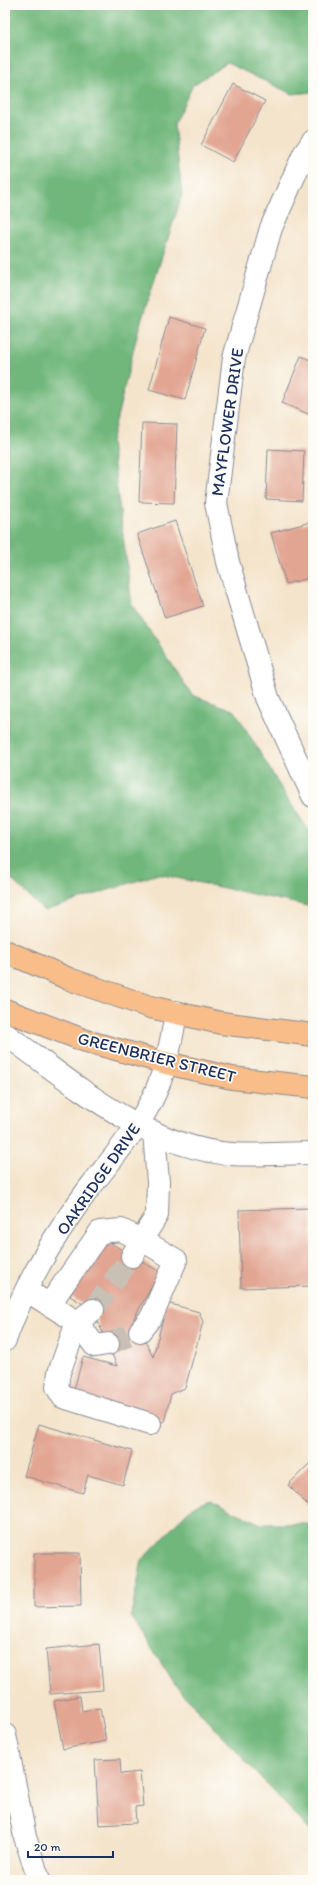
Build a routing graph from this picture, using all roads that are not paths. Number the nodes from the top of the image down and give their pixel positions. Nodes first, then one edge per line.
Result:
1 (313, 141) edge
2 (313, 796) edge
3 (5, 951) edge
4 (5, 1010) edge
5 (176, 1012) junction
6 (5, 1034) edge
7 (313, 1034) edge
8 (166, 1063) junction
9 (313, 1087) edge
10 (145, 1128) junction
11 (313, 1153) edge
12 (71, 1214) junction
13 (100, 1232) junction
14 (137, 1248) junction
15 (25, 1290) junction
16 (49, 1305) junction
17 (85, 1316) junction
18 (140, 1331) tunnel mouth
19 (5, 1340) edge
20 (108, 1344) tunnel mouth
21 (150, 1424) dead end
22 (5, 1735) edge
23 (39, 1880) edge

1 - 2 street, MAYFLOWER DRIVE
3 - 5 main road
4 - 8 main road, GREENBRIER STREET
5 - 7 main road
5 - 8 street, OAKRIDGE DRIVE
6 - 10 street
8 - 9 main road, GREENBRIER STREET
8 - 10 street, OAKRIDGE DRIVE
10 - 11 street
10 - 12 street, OAKRIDGE DRIVE
10 - 14 street
12 - 13 street
12 - 15 street, OAKRIDGE DRIVE
13 - 14 street
13 - 16 street
14 - 18 street
15 - 16 street
15 - 19 street, OAKRIDGE DRIVE
16 - 17 street
17 - 20 street
17 - 21 street
22 - 23 street

